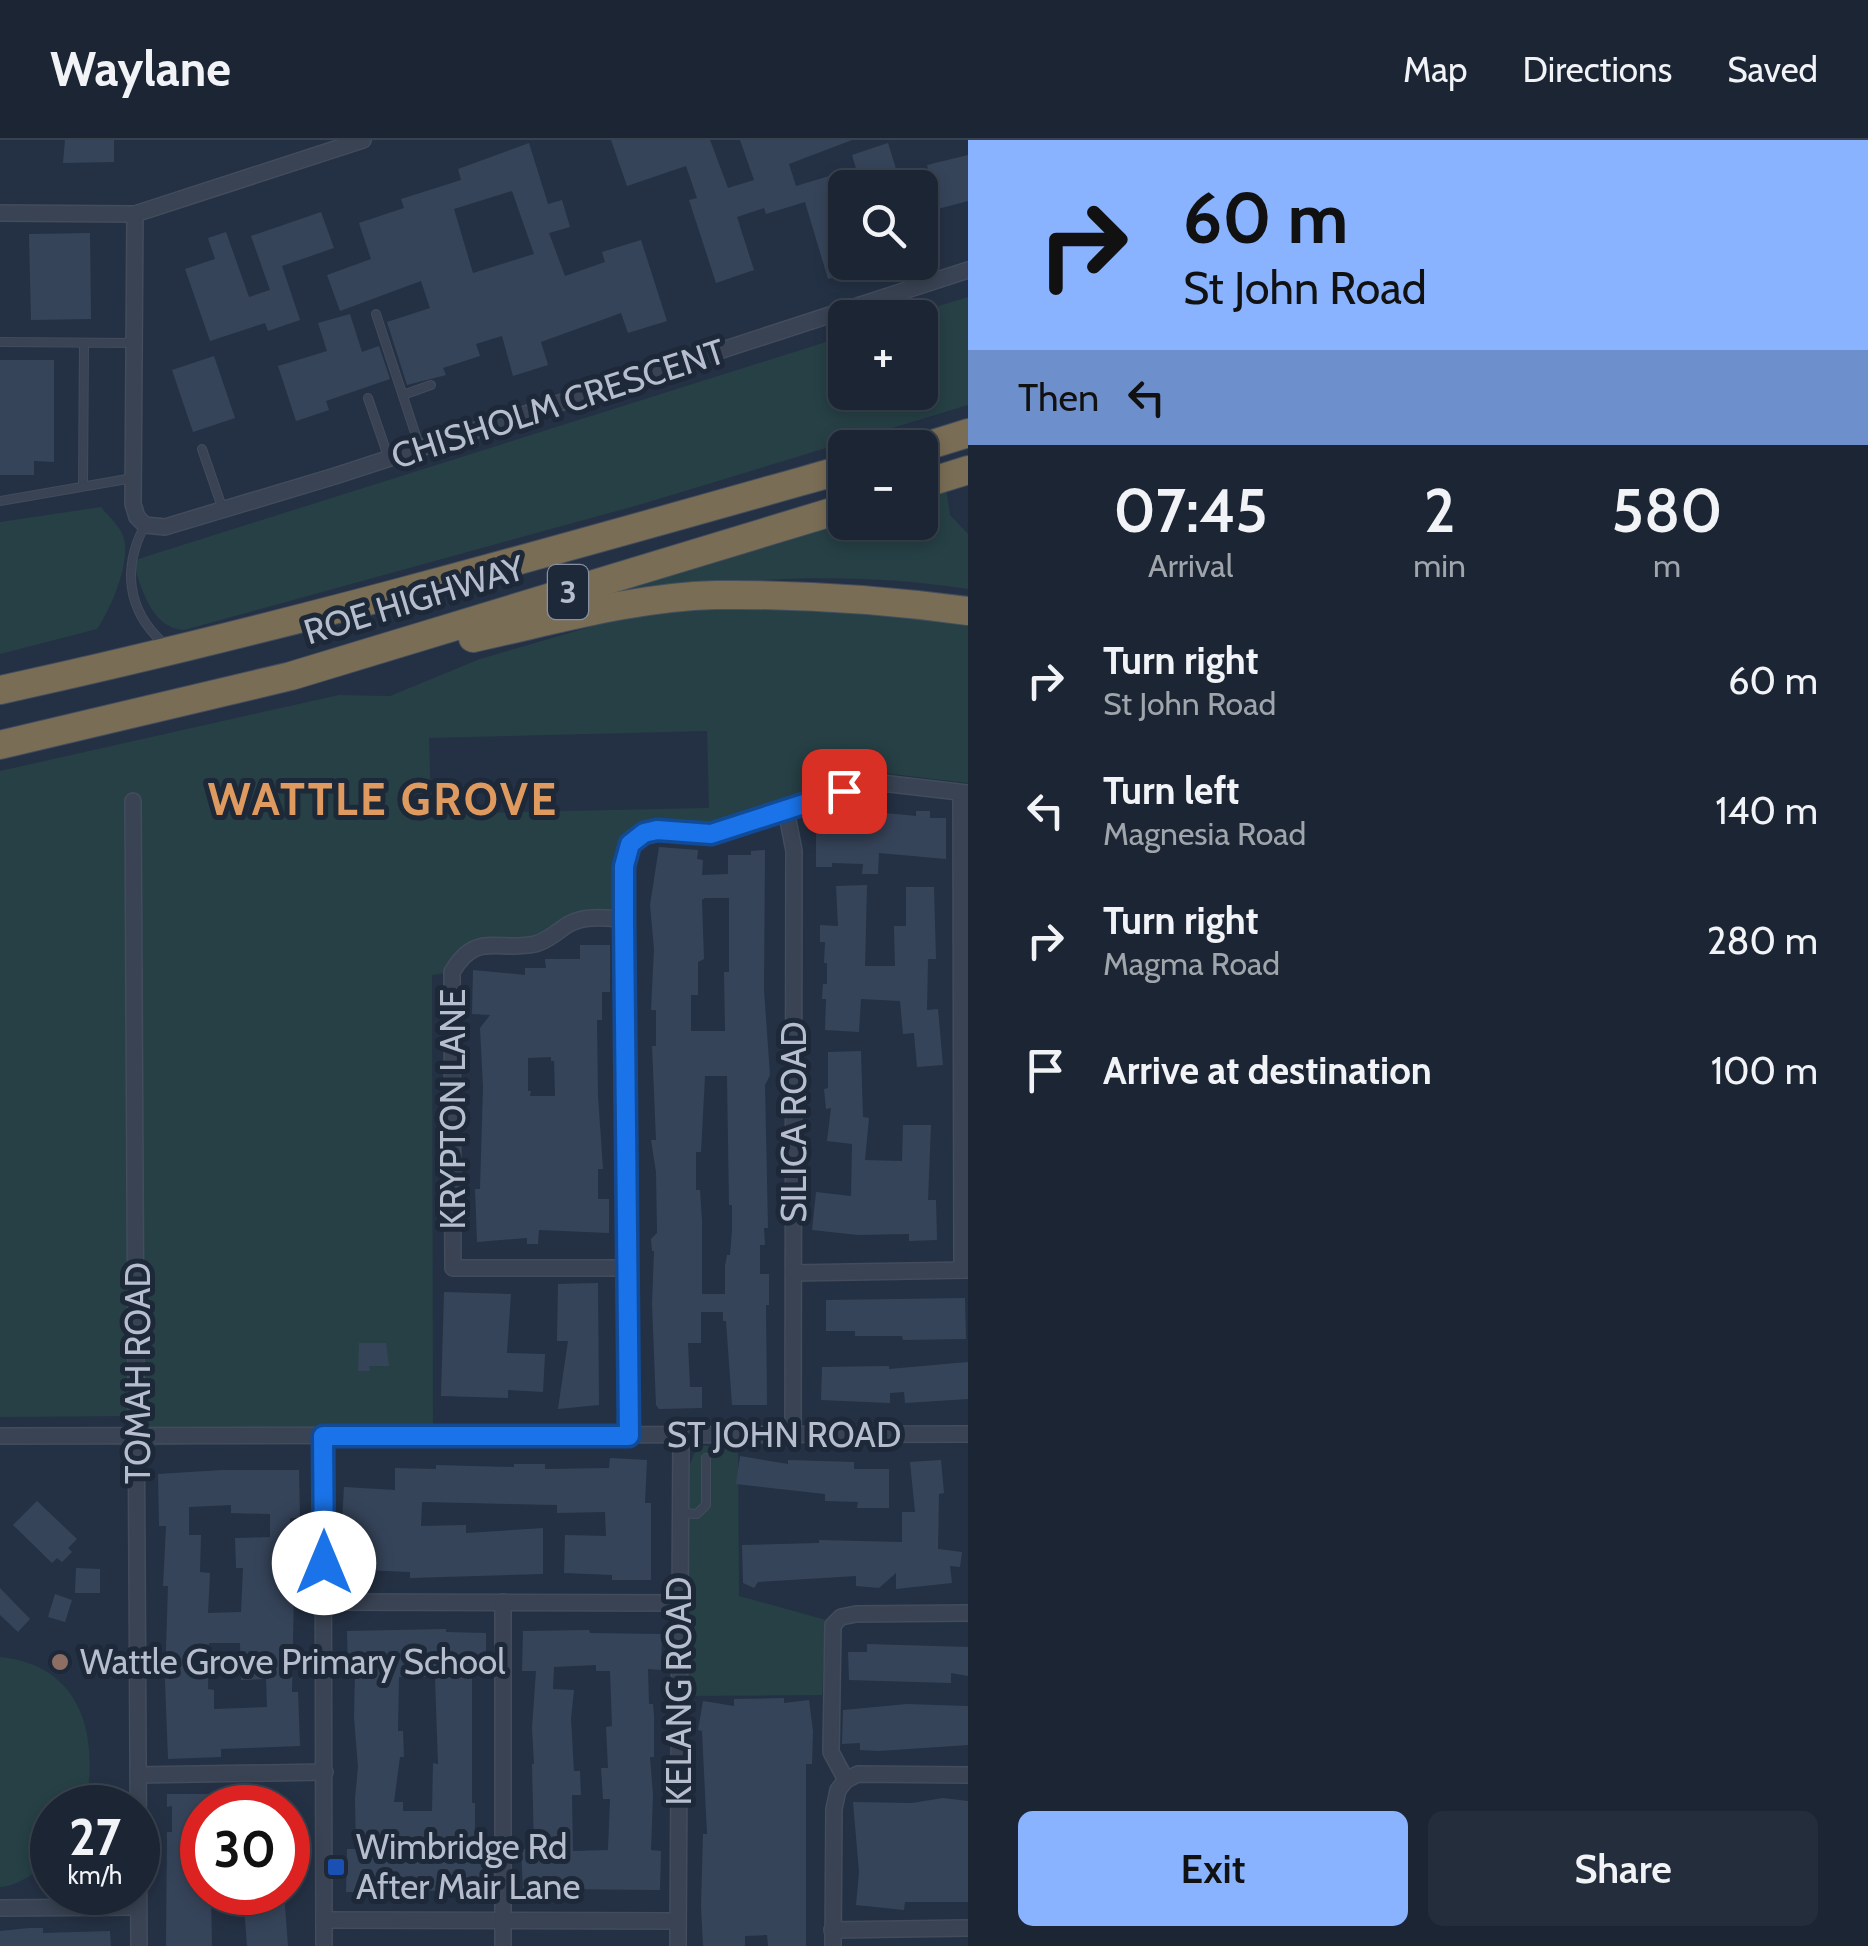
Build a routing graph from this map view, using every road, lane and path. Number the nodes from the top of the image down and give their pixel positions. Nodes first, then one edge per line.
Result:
1 (363, 140) edge
2 (0, 213) edge
3 (136, 214) junction
4 (968, 270) edge
5 (376, 314) dead end
6 (0, 342) edge
7 (84, 343) junction
8 (134, 343) junction
9 (431, 385) dead end
10 (403, 395) junction
11 (368, 398) dead end
12 (968, 433) edge
13 (938, 442) edge
14 (202, 449) dead end
15 (420, 449) junction
16 (220, 457) dead end
17 (389, 459) junction
18 (206, 462) junction
19 (968, 470) edge
20 (828, 474) edge
21 (134, 478) junction
22 (938, 480) edge
23 (83, 486) junction
24 (0, 501) edge
25 (223, 510) junction
26 (828, 513) edge
27 (145, 525) junction
28 (968, 611) edge
29 (174, 650) junction
30 (291, 676) junction
31 (0, 690) edge
32 (0, 745) edge
33 (965, 793) edge
34 (133, 801) dead end
35 (786, 810) junction
36 (624, 919) junction
37 (625, 1268) junction
38 (965, 1270) edge
39 (794, 1272) junction
40 (968, 1434) edge
41 (0, 1436) edge
42 (139, 1436) junction
43 (323, 1436) junction
44 (629, 1436) junction
45 (681, 1436) junction
46 (793, 1436) junction
47 (706, 1458) dead end
48 (679, 1514) junction
49 (324, 1602) junction
50 (504, 1602) junction
51 (680, 1602) junction
52 (968, 1613) edge
53 (324, 1772) junction
54 (138, 1775) junction
55 (968, 1775) edge
56 (846, 1780) junction
57 (138, 1785) edge
58 (0, 1908) edge
59 (30, 1908) edge
60 (138, 1915) edge
61 (324, 1920) junction
62 (678, 1921) junction
63 (503, 1922) junction
64 (968, 1928) edge
65 (832, 1938) edge
66 (139, 1946) edge
67 (324, 1946) edge
68 (504, 1946) edge
69 (678, 1946) edge

1 - 3 street
2 - 3 street
3 - 8 street
4 - 15 street, CHISHOLM CRESCENT
5 - 10 lane
6 - 7 lane
7 - 8 lane
7 - 23 lane
8 - 21 street
9 - 10 lane
10 - 15 lane
11 - 17 lane
12 - 13 highway
14 - 18 lane
15 - 17 street, CHISHOLM CRESCENT
16 - 18 lane
17 - 25 street, CHISHOLM CRESCENT
18 - 25 lane
19 - 22 highway
20 - 29 highway, ROE HIGHWAY / 3
21 - 23 lane
21 - 27 street
23 - 24 lane
25 - 27 street, CHISHOLM CRESCENT
26 - 30 highway, ROE HIGHWAY / 3
27 - 29 lane
28 - 30 highway
29 - 31 highway, ROE HIGHWAY / 3
30 - 32 highway, ROE HIGHWAY / 3
33 - 35 street
33 - 38 street
34 - 42 street, TOMAH ROAD
35 - 36 street
35 - 39 street, SILICA ROAD
36 - 37 street
36 - 37 street, KRYPTON LANE
37 - 44 street
38 - 39 street
39 - 46 street, SILICA ROAD
40 - 46 street, ST JOHN ROAD
41 - 42 street, ST JOHN ROAD
42 - 43 street, ST JOHN ROAD
42 - 54 street, TOMAH ROAD
43 - 44 street, ST JOHN ROAD
43 - 49 street
44 - 45 street, ST JOHN ROAD
45 - 46 street, ST JOHN ROAD
45 - 48 street, KELANG ROAD
47 - 48 lane
48 - 51 street, KELANG ROAD
49 - 50 street
49 - 53 street
50 - 51 street
50 - 63 street
51 - 62 street, KELANG ROAD
52 - 56 street
53 - 54 street
53 - 61 street
54 - 57 street, TOMAH ROAD
55 - 56 street
56 - 65 street
58 - 59 street
60 - 66 street, TOMAH ROAD
61 - 63 street
61 - 67 street
62 - 63 street
62 - 69 street, KELANG ROAD
63 - 68 street
64 - 65 street

